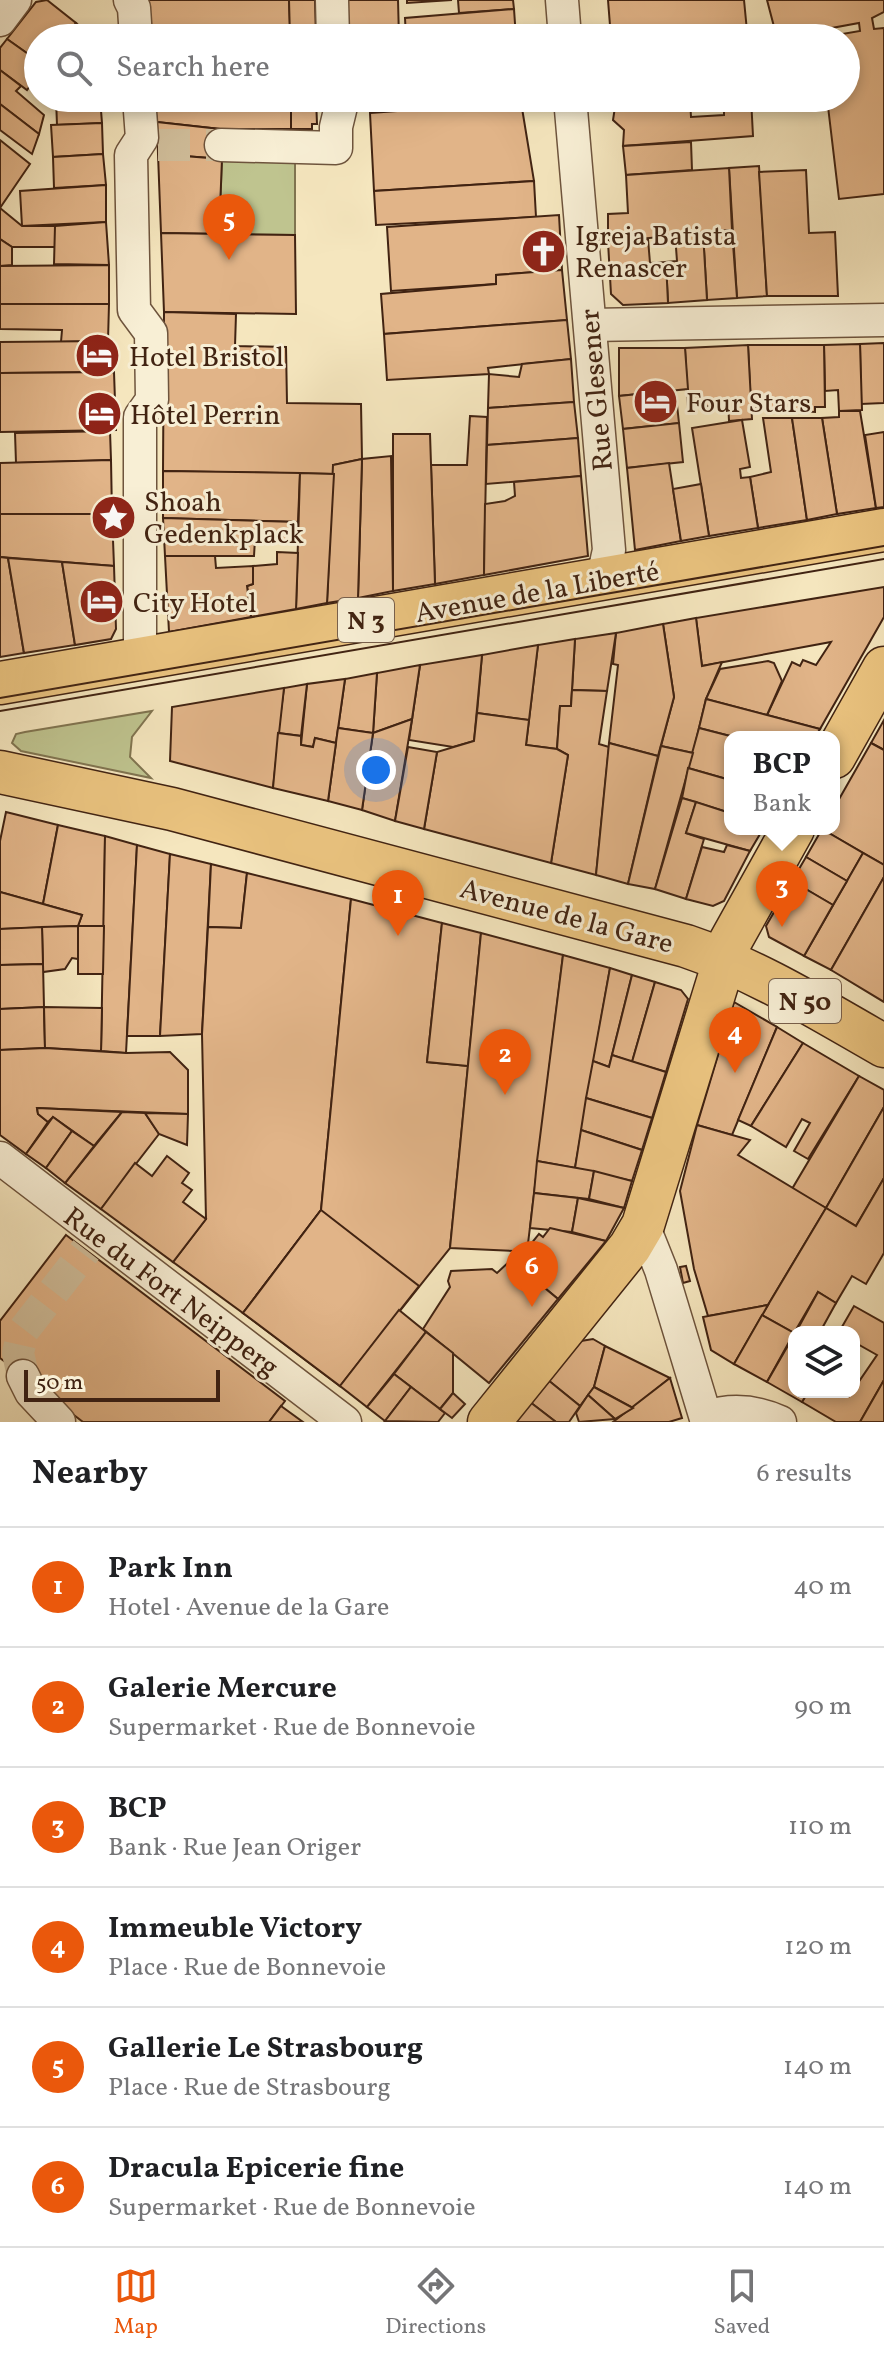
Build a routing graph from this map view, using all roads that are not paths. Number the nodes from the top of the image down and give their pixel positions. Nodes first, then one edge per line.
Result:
1 (15, 0) edge
2 (130, 0) edge
3 (332, 0) edge
4 (562, 0) edge
5 (0, 20) edge
6 (135, 24) edge
7 (333, 24) edge
8 (564, 24) edge
9 (140, 112) edge
10 (338, 112) edge
11 (571, 112) edge
12 (221, 145) tunnel mouth
13 (884, 320) edge
14 (590, 325) junction
15 (884, 530) edge
16 (592, 582) junction
17 (140, 660) junction
18 (884, 668) edge
19 (0, 683) edge
20 (840, 746) edge
21 (0, 772) edge
22 (790, 835) edge
23 (724, 959) junction
24 (884, 1046) edge
25 (0, 1158) edge
26 (643, 1225) junction
27 (23, 1376) tunnel mouth
28 (706, 1420) edge
29 (59, 1422) edge
30 (345, 1422) edge
31 (489, 1422) edge
32 (780, 1422) edge

1 - 5 street
2 - 6 street
3 - 7 street
4 - 8 street
9 - 17 street
10 - 12 street
11 - 14 street, Rue Glesener
13 - 14 street
14 - 16 street, Rue Glesener
15 - 16 main road, Avenue de la Liberté / N 3
16 - 17 main road, Avenue de la Liberté / N 3
17 - 19 main road, Avenue de la Liberté / N 3
18 - 20 main road
21 - 23 main road, Avenue de la Gare / N 50
22 - 23 main road
23 - 24 main road, Avenue de la Gare / N 50
23 - 26 main road
25 - 30 street, Rue du Fort Neipperg
26 - 28 street
26 - 31 main road
27 - 29 street
28 - 32 street

